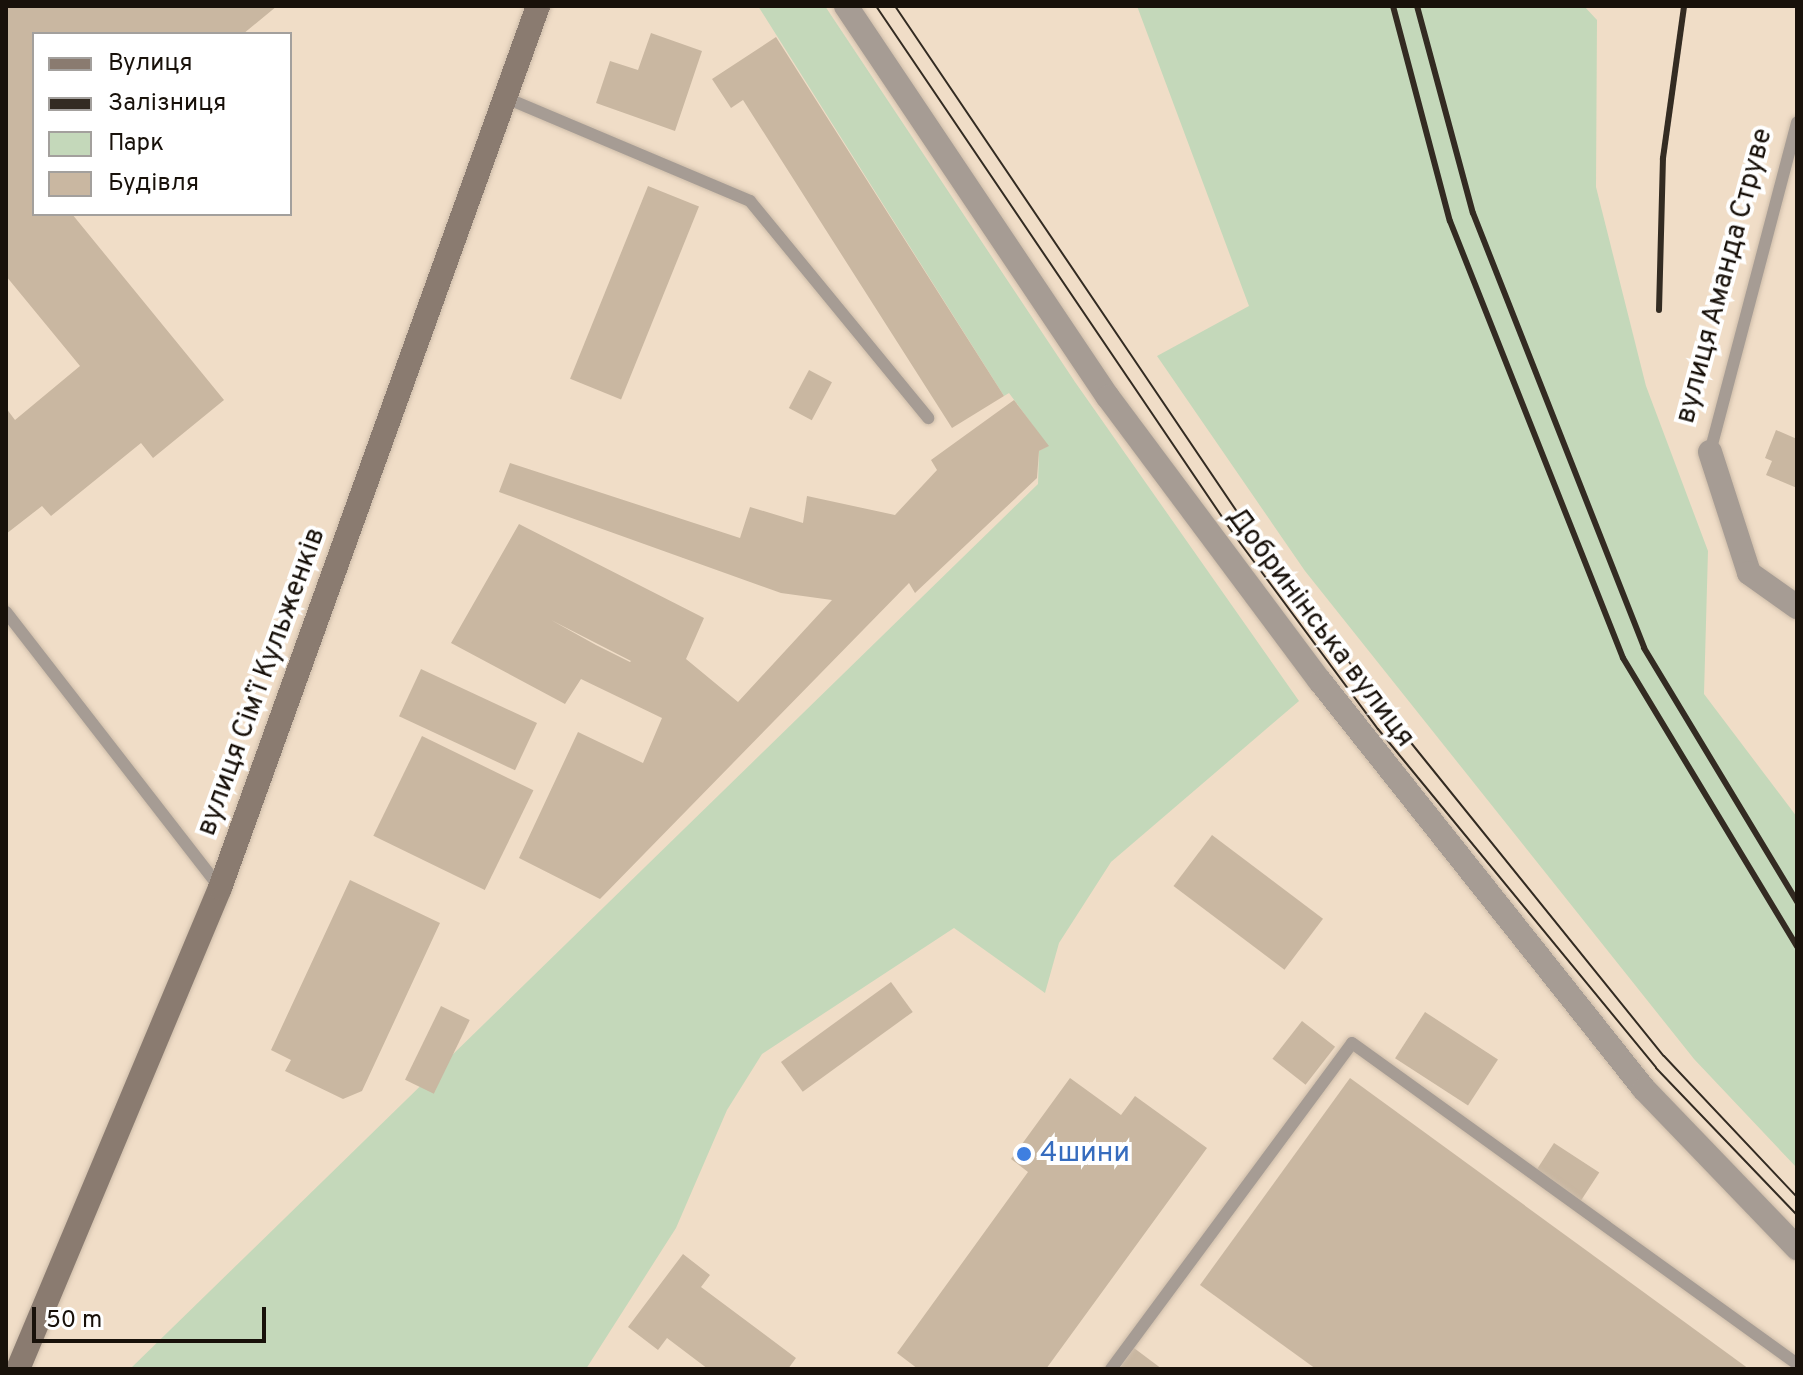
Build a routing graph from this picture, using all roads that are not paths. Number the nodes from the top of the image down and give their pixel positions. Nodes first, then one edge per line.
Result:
1 (538, 6) edge
2 (846, 6) edge
3 (504, 97) junction
4 (1797, 122) edge
5 (928, 418) dead end
6 (1710, 452) joint
7 (1797, 607) edge
8 (6, 612) edge
9 (220, 888) junction
10 (1797, 1248) edge
11 (1797, 1364) edge
12 (18, 1369) edge
13 (1111, 1369) edge

1 - 3 main road, вулиця Сімʼї Кульженків
2 - 10 street, Добринінська вулиця
3 - 5 lane
3 - 9 main road, вулиця Сімʼї Кульженків
4 - 6 lane, вулиця Аманда Струве
6 - 7 street, вулиця Аманда Струве
8 - 9 lane
9 - 12 main road, вулиця Сімʼї Кульженків
11 - 13 lane

